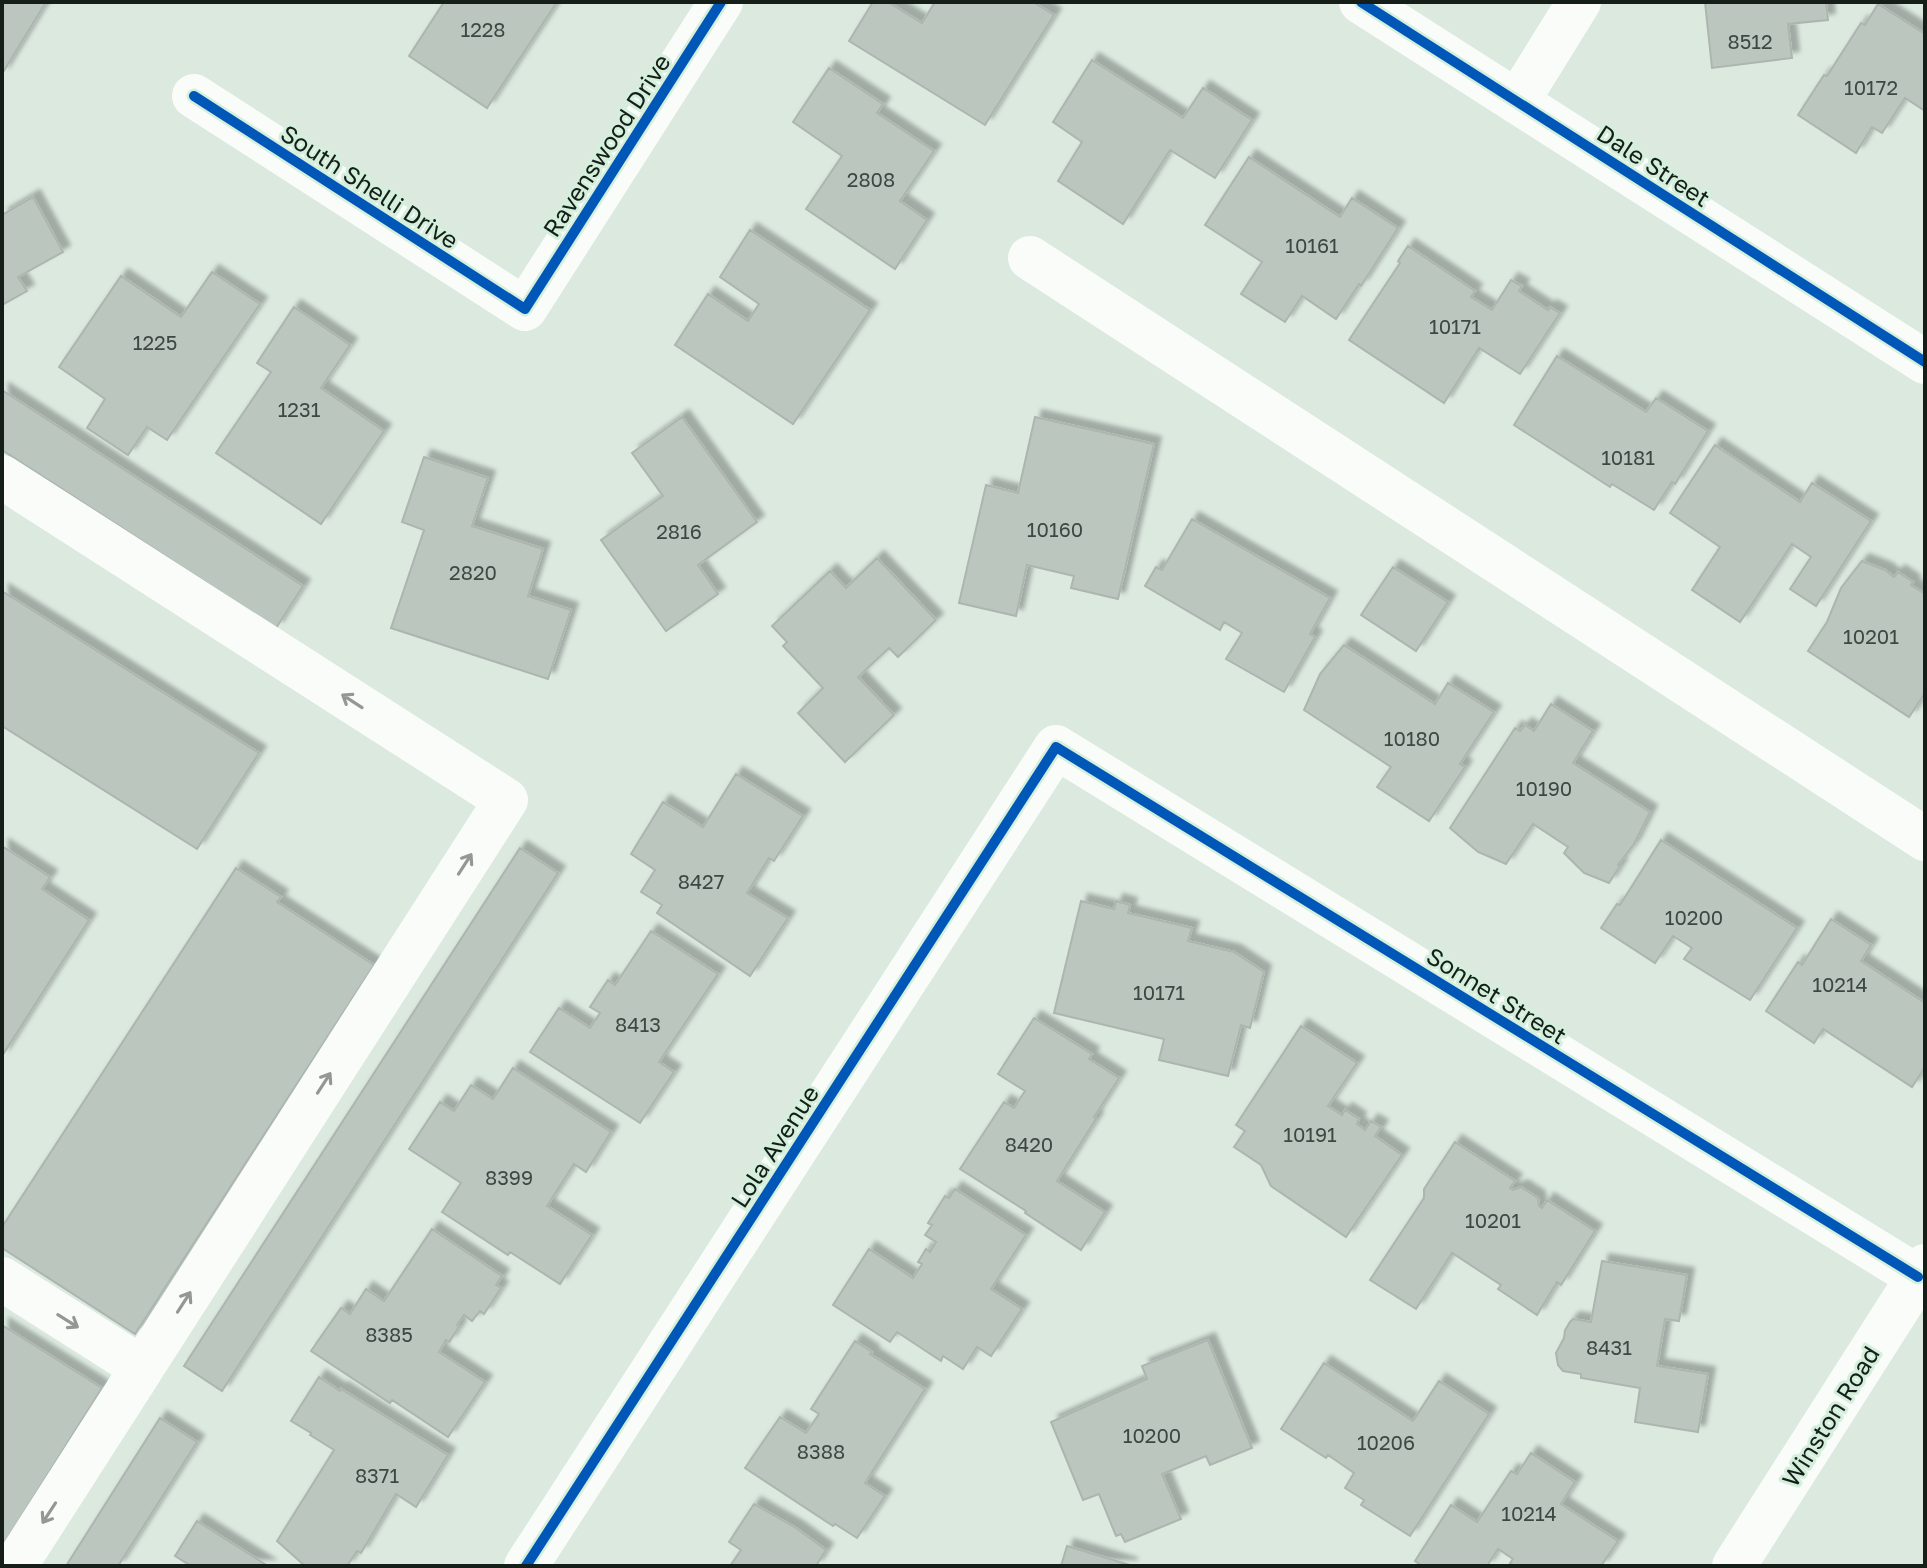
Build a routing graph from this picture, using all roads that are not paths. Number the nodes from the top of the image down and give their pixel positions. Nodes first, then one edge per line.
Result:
1 (721, 2) edge
2 (1361, 2) edge
3 (1579, 2) edge
4 (194, 96) dead end
5 (1517, 102) junction
6 (1030, 258) dead end
7 (525, 309) joint
8 (1925, 362) edge
9 (2, 477) edge
10 (1056, 747) joint
11 (1925, 839) edge
12 (1921, 1271) edge
13 (2, 1279) edge
14 (142, 1368) junction
15 (15, 1566) edge
16 (526, 1566) edge
17 (1734, 1566) edge

1 - 7 street, Ravenswood Drive
2 - 5 street, Dale Street
3 - 5 street
4 - 7 street, South Shelli Drive
5 - 8 street, Dale Street
6 - 11 street
14 -> 9 street
10 - 12 street, Sonnet Street
10 - 16 street, Lola Avenue
12 - 17 street, Winston Road
13 -> 14 street
14 -> 15 street

